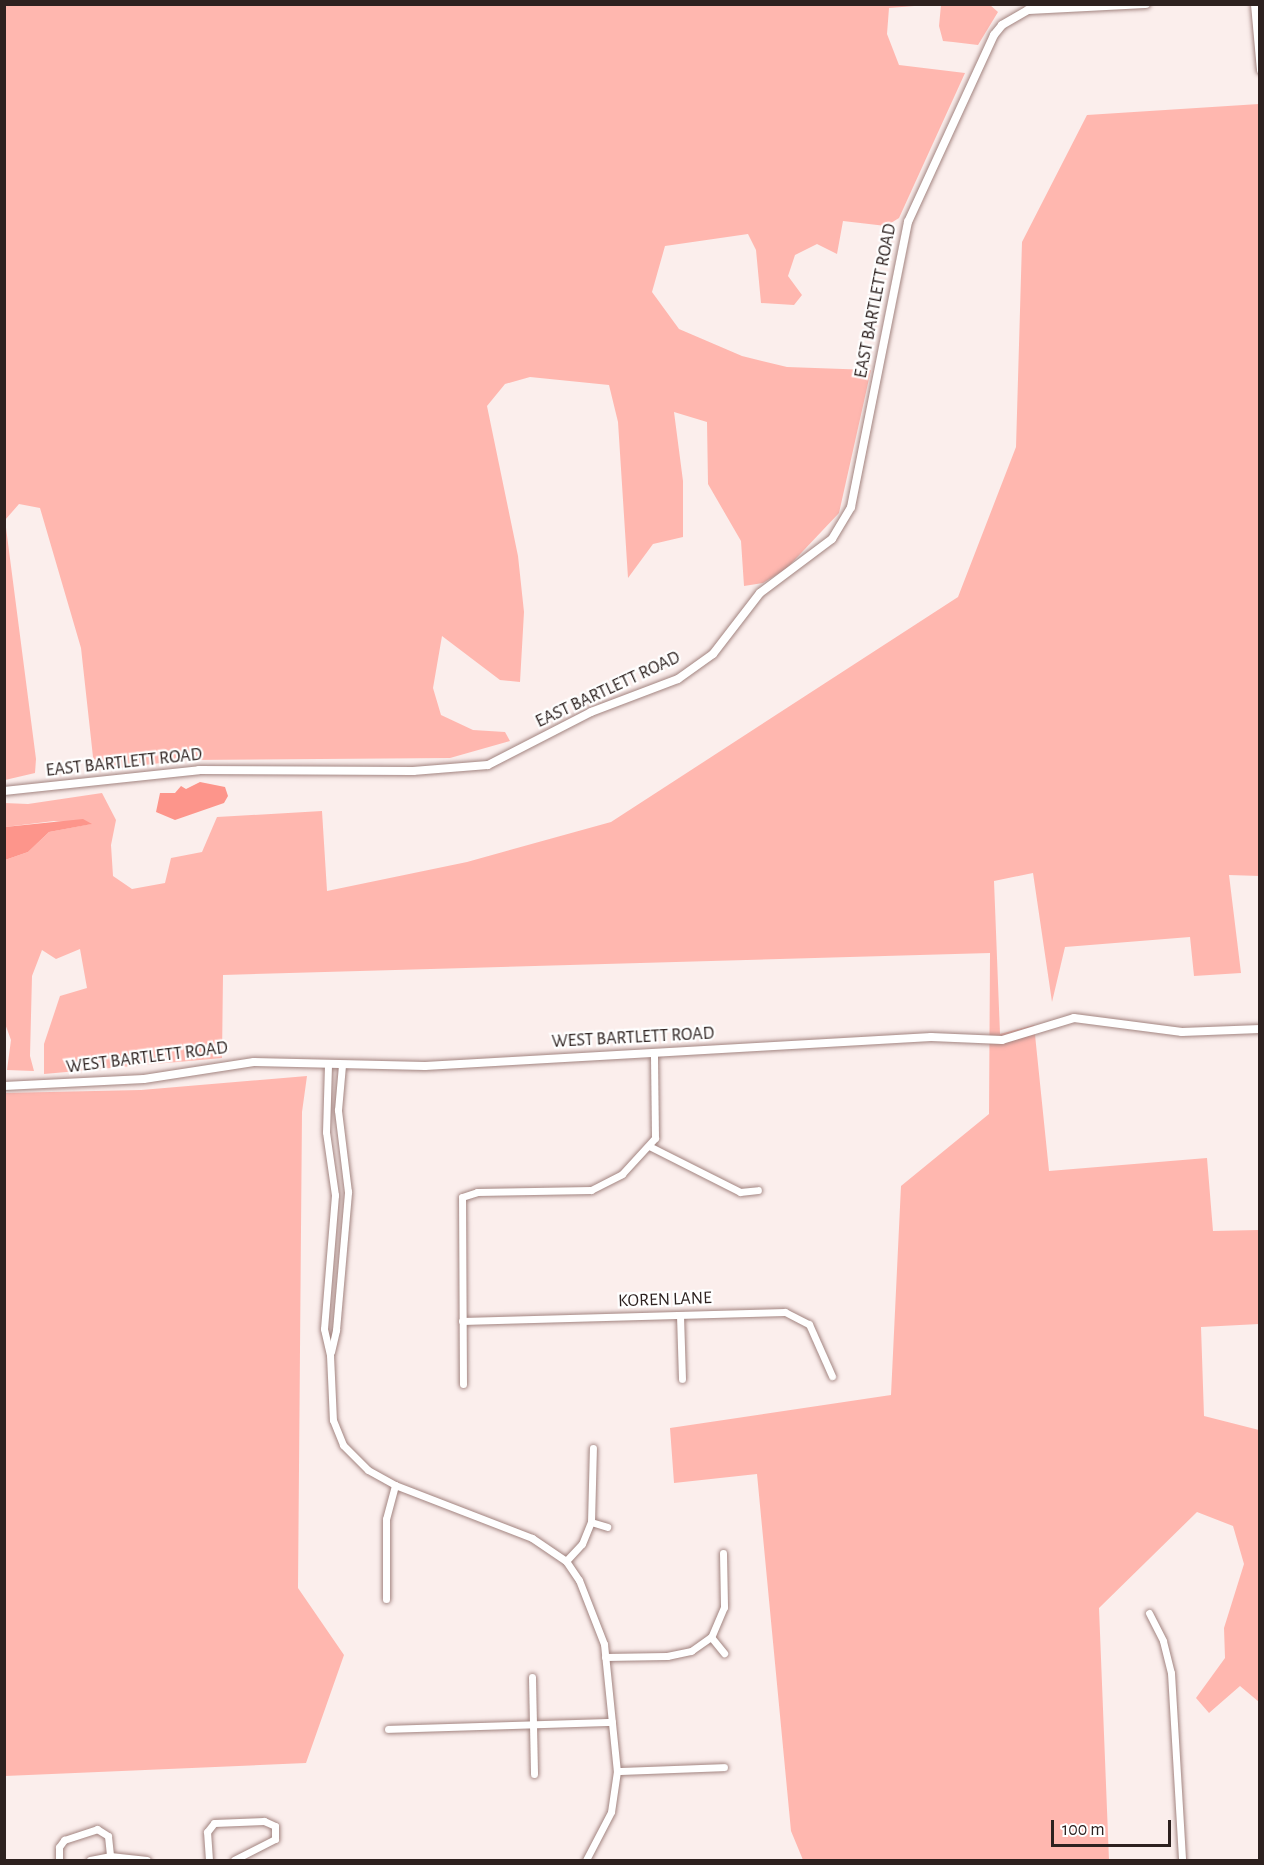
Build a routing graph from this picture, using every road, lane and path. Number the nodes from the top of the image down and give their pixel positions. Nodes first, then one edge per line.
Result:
1 (1146, 4) edge
2 (1254, 4) edge
3 (1121, 5) edge
4 (1260, 70) edge
5 (4, 790) edge
6 (1260, 1029) edge
7 (654, 1054) junction
8 (328, 1065) junction
9 (342, 1065) junction
10 (4, 1086) edge
11 (325, 1108) junction
12 (338, 1110) junction
13 (649, 1146) junction
14 (758, 1190) dead end
15 (680, 1315) junction
16 (324, 1316) junction
17 (337, 1317) junction
18 (462, 1321) junction
19 (330, 1355) junction
20 (832, 1376) dead end
21 (682, 1379) dead end
22 (463, 1384) dead end
23 (593, 1448) dead end
24 (395, 1485) junction
25 (591, 1522) junction
26 (607, 1527) dead end
27 (723, 1553) dead end
28 (566, 1561) junction
29 (386, 1599) dead end
30 (1149, 1613) dead end
31 (711, 1636) junction
32 (724, 1653) dead end
33 (605, 1657) junction
34 (532, 1677) dead end
35 (612, 1722) junction
36 (532, 1724) junction
37 (388, 1729) dead end
38 (724, 1767) dead end
39 (616, 1771) junction
40 (534, 1774) dead end
41 (110, 1856) junction
42 (59, 1860) edge
43 (90, 1860) edge
44 (147, 1860) edge
45 (209, 1860) edge
46 (234, 1860) edge
47 (586, 1860) edge
48 (1182, 1860) edge

1 - 3 street, EAST BARTLETT ROAD
2 - 4 street
3 - 5 street, EAST BARTLETT ROAD
6 - 7 street, WEST BARTLETT ROAD
7 - 9 street, WEST BARTLETT ROAD
7 - 13 street
8 - 9 street, WEST BARTLETT ROAD
8 - 10 street, WEST BARTLETT ROAD
8 - 11 street
9 - 12 street
11 - 12 street
11 - 16 street
12 - 17 street
13 - 14 street
13 - 18 street
15 - 18 street, KOREN LANE
15 - 20 street, KOREN LANE
15 - 21 street
16 - 17 street
16 - 19 street
17 - 19 street
18 - 22 street
19 - 24 street
23 - 25 street
24 - 28 street
24 - 29 street
25 - 26 street
25 - 28 street
27 - 31 street
28 - 33 street
30 - 48 street
31 - 32 street
31 - 33 street
33 - 35 street
34 - 36 street
35 - 36 street
35 - 39 street
36 - 37 street
36 - 40 street
38 - 39 street
39 - 47 street
41 - 42 street
41 - 43 street
41 - 44 street
45 - 46 street

